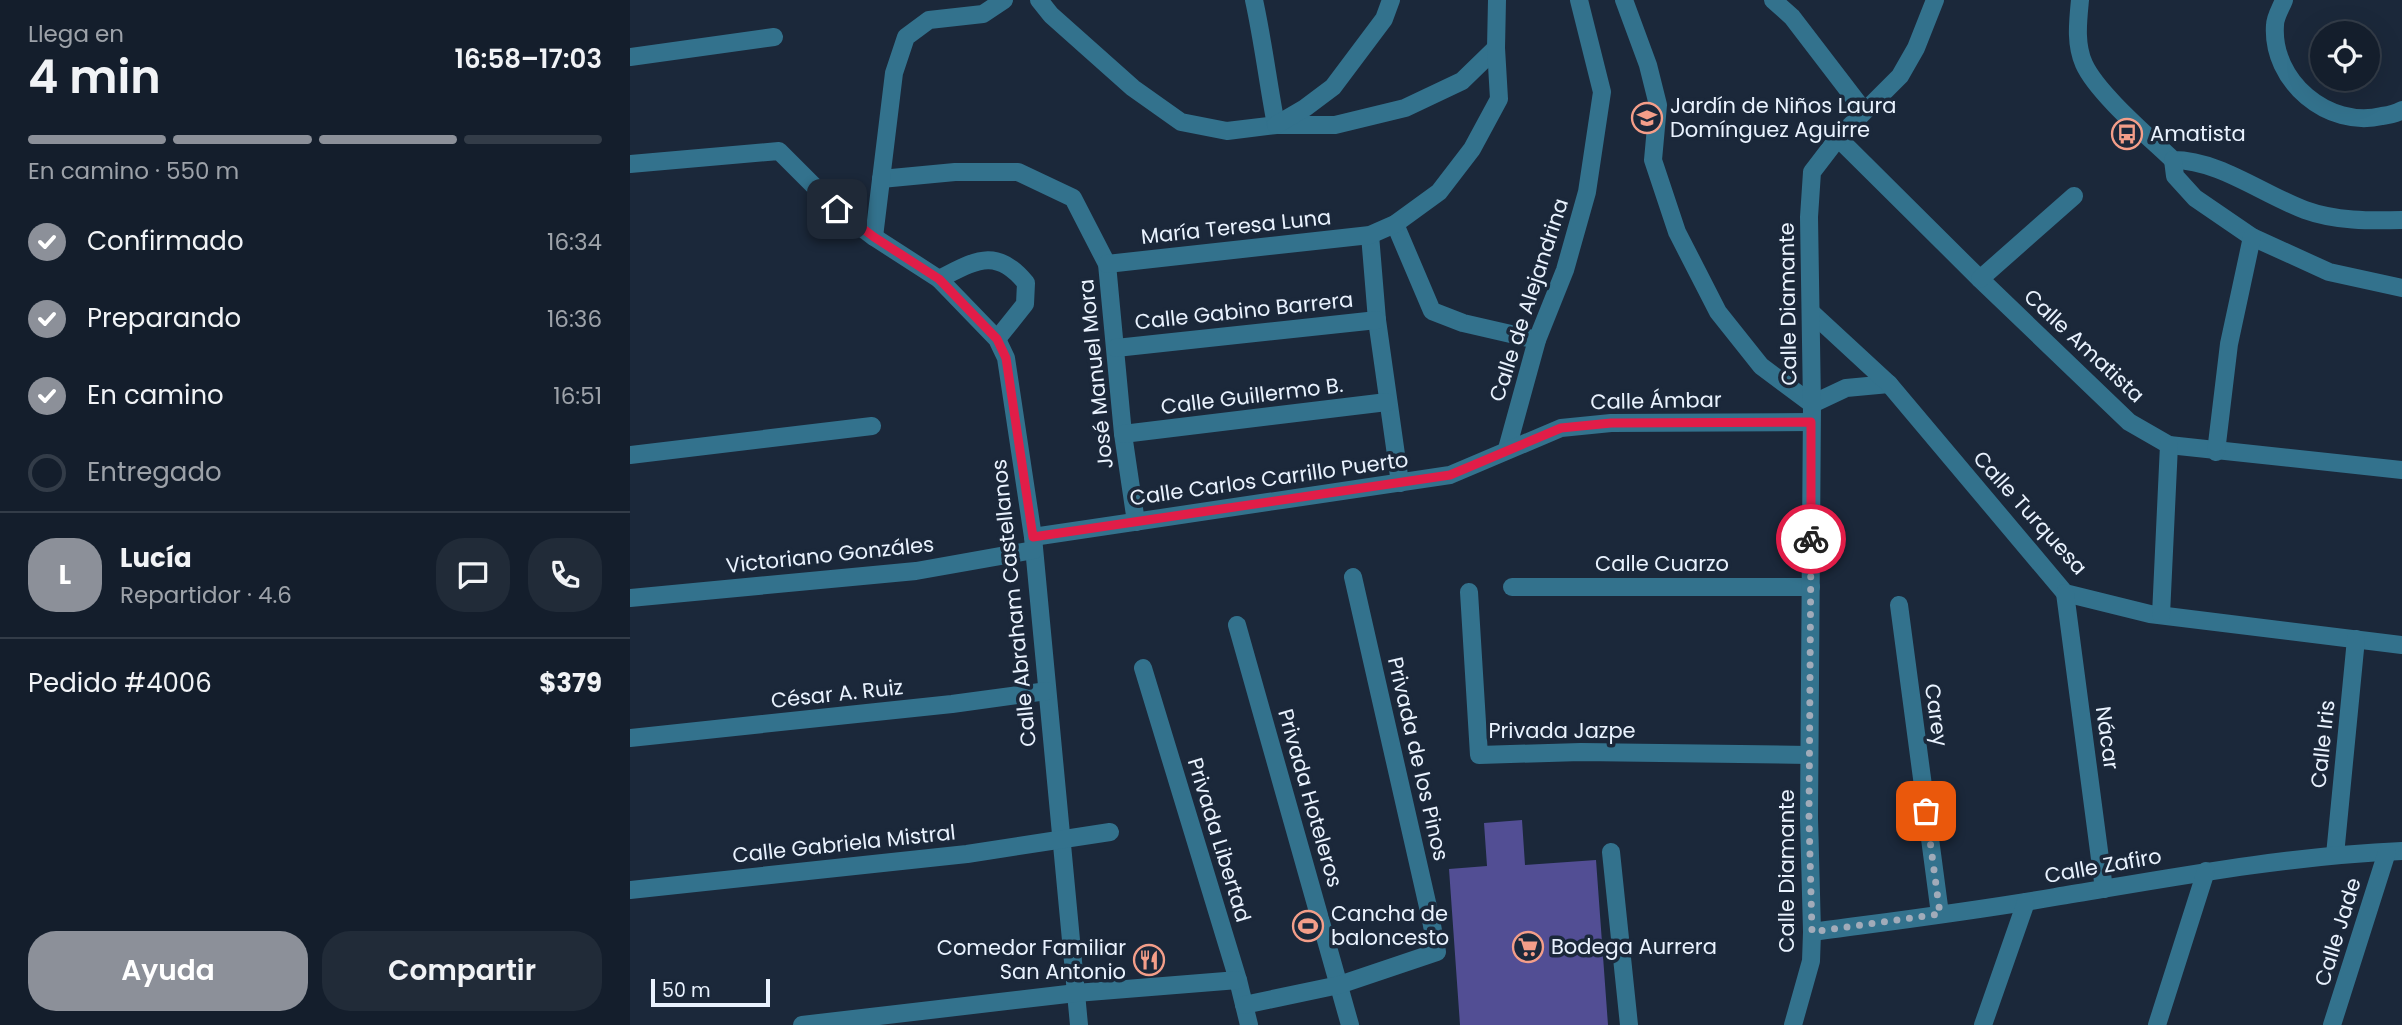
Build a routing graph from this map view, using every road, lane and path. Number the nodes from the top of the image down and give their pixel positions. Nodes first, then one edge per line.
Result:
1 (1003, 0) edge
2 (1039, 0) edge
3 (1254, 0) edge
4 (1391, 0) edge
5 (1497, 0) edge
6 (1580, 0) edge
7 (1624, 0) edge
8 (1773, 0) edge
9 (1935, 0) edge
10 (2080, 0) edge
11 (2284, 0) edge
12 (774, 37) dead end
13 (1496, 48) junction
14 (630, 57) edge
15 (2402, 110) edge
16 (1864, 111) junction
17 (1276, 125) junction
18 (1838, 138) junction
19 (2173, 160) junction
20 (630, 164) edge
21 (881, 179) junction
22 (2074, 196) dead end
23 (2402, 220) edge
24 (1395, 224) junction
25 (1370, 235) junction
26 (874, 237) junction
27 (2252, 237) junction
28 (1107, 264) junction
29 (939, 279) junction
30 (1980, 279) junction
31 (2402, 289) edge
32 (1811, 312) junction
33 (1377, 320) junction
34 (997, 339) junction
35 (1537, 340) junction
36 (1116, 348) junction
37 (1889, 384) junction
38 (1387, 402) junction
39 (1812, 404) junction
40 (1811, 422) junction
41 (872, 426) dead end
42 (1123, 434) junction
43 (2169, 445) junction
44 (1507, 449) junction
45 (2216, 452) junction
46 (630, 455) edge
47 (2402, 470) edge
48 (1399, 483) junction
49 (1136, 522) junction
50 (1034, 543) junction
51 (1353, 577) dead end
52 (1512, 587) dead end
53 (1811, 587) junction
54 (1469, 592) dead end
55 (2065, 593) junction
56 (630, 598) edge
57 (1899, 605) dead end
58 (2161, 615) junction
59 (1237, 625) dead end
60 (2356, 639) junction
61 (2402, 645) edge
62 (1143, 668) dead end
63 (1048, 691) junction
64 (630, 738) edge
65 (1809, 755) junction
66 (1110, 832) dead end
67 (1061, 839) junction
68 (1611, 852) dead end
69 (2394, 852) edge
70 (2335, 855) junction
71 (2206, 871) junction
72 (2105, 889) junction
73 (630, 890) edge
74 (2026, 902) junction
75 (1940, 914) junction
76 (1812, 932) junction
77 (1238, 980) junction
78 (1339, 985) junction
79 (1076, 993) junction
80 (1244, 1005) junction
81 (802, 1025) edge
82 (1079, 1025) edge
83 (1250, 1025) edge
84 (1350, 1025) edge
85 (1629, 1025) edge
86 (1793, 1025) edge
87 (1983, 1025) edge
88 (2157, 1025) edge
89 (2332, 1025) edge

1 - 21 street
2 - 17 street
3 - 17 street
4 - 17 street
5 - 13 street, María Teresa Luna
6 - 35 street, Calle de Alejandrina
7 - 39 street
8 - 16 street
9 - 16 street, Calle Diamante
10 - 19 street
11 - 15 street
12 - 14 street
13 - 17 street
13 - 24 street, María Teresa Luna
16 - 18 street, Calle Diamante
18 - 30 street, Calle Amatista
18 - 32 street, Calle Diamante
19 - 23 street
19 - 27 street
20 - 26 street, Calle Abraham Castellanos
21 - 26 street
21 - 28 street
22 - 30 street
24 - 25 street, María Teresa Luna
24 - 35 street
25 - 28 street, María Teresa Luna
25 - 33 street
26 - 29 street, Calle Abraham Castellanos
27 - 31 street
27 - 45 street
28 - 36 street, José Manuel Mora
29 - 34 street, Calle Abraham Castellanos
29 - 34 street
30 - 43 street, Calle Amatista
32 - 37 street, Calle Turquesa
32 - 39 street, Calle Diamante
33 - 36 street, Calle Gabino Barrera
33 - 38 street
34 - 50 street, Calle Abraham Castellanos
35 - 44 street, Calle de Alejandrina
36 - 42 street, José Manuel Mora
37 - 39 street
37 - 55 street, Calle Turquesa
38 - 42 street, Calle Guillermo B.
38 - 48 street
39 - 40 street, Calle Diamante
40 - 44 street, Calle Ámbar
40 - 53 street, Calle Diamante
41 - 46 street
42 - 49 street, José Manuel Mora
43 - 45 street, Calle Amatista
43 - 58 street
44 - 48 street, Calle Carlos Carrillo Puerto
45 - 47 street, Calle Amatista
48 - 49 street, Calle Carlos Carrillo Puerto
49 - 50 street, Calle Carlos Carrillo Puerto
50 - 56 street, Victoriano Gonzáles
50 - 63 street, Calle Abraham Castellanos
51 - 78 street, Privada de los Pinos
52 - 53 street, Calle Cuarzo
53 - 65 street, Calle Diamante
54 - 65 street, Privada Jazpe
55 - 58 street, Calle Turquesa
55 - 72 street, Nácar
57 - 75 street, Carey
58 - 60 street, Calle Turquesa
59 - 78 street, Privada Hoteleros
60 - 61 street, Calle Turquesa
60 - 70 street, Calle Iris
62 - 77 street, Privada Libertad
63 - 64 street, César A. Ruiz
63 - 67 street, Calle Abraham Castellanos
65 - 76 street, Calle Diamante
66 - 67 street, Calle Gabriela Mistral
67 - 73 street, Calle Gabriela Mistral
67 - 79 street, Calle Abraham Castellanos
68 - 85 street
69 - 70 street, Calle Zafiro
69 - 89 street, Calle Jade
70 - 71 street, Calle Zafiro
71 - 72 street, Calle Zafiro
71 - 88 street
72 - 74 street, Calle Zafiro
74 - 75 street, Calle Zafiro
74 - 87 street
75 - 76 street, Calle Zafiro
76 - 86 street, Calle Diamante
77 - 79 street
77 - 80 street, Privada Libertad
78 - 80 street
78 - 84 street, Privada Hoteleros
79 - 81 street
79 - 82 street, Calle Abraham Castellanos
80 - 83 street, Privada Libertad

